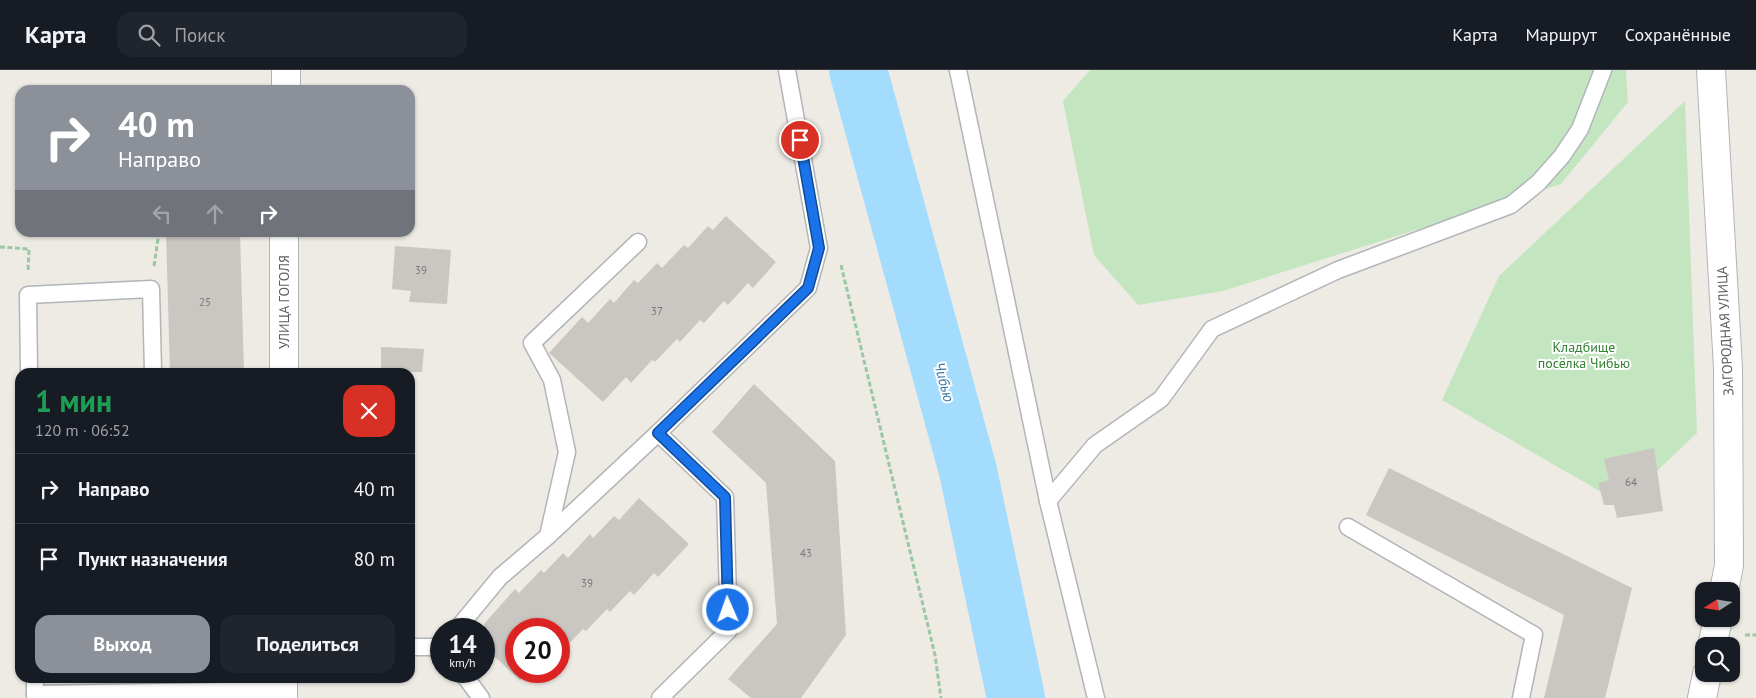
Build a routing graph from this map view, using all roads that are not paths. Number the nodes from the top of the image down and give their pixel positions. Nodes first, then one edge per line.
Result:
1 (286, 70) edge
2 (787, 70) edge
3 (958, 70) edge
4 (1603, 70) edge
5 (1711, 70) edge
6 (286, 85) edge
7 (284, 237) edge
8 (638, 242) dead end
9 (29, 368) edge
10 (153, 368) edge
11 (284, 368) edge
12 (658, 433) junction
13 (1048, 501) junction
14 (1348, 527) dead end
15 (548, 536) junction
16 (1726, 582) edge
17 (467, 618) edge
18 (415, 647) edge
19 (430, 647) edge
20 (1705, 682) edge
21 (470, 683) edge
22 (163, 685) edge
23 (283, 689) edge
24 (35, 690) edge
25 (481, 698) edge
26 (660, 698) edge
27 (1096, 698) edge
28 (1521, 698) edge
29 (1702, 698) edge

1 - 6 main road
2 - 12 lane
3 - 13 lane
4 - 13 lane
5 - 16 main road, ЗАГОРОДНАЯ УЛИЦА
7 - 11 main road, УЛИЦА ГОГОЛЯ
8 - 15 lane
9 - 10 lane
12 - 15 lane
12 - 26 lane
13 - 27 lane
14 - 28 lane
15 - 17 lane
18 - 19 lane
20 - 29 main road
21 - 25 lane
22 - 23 lane
22 - 24 lane

